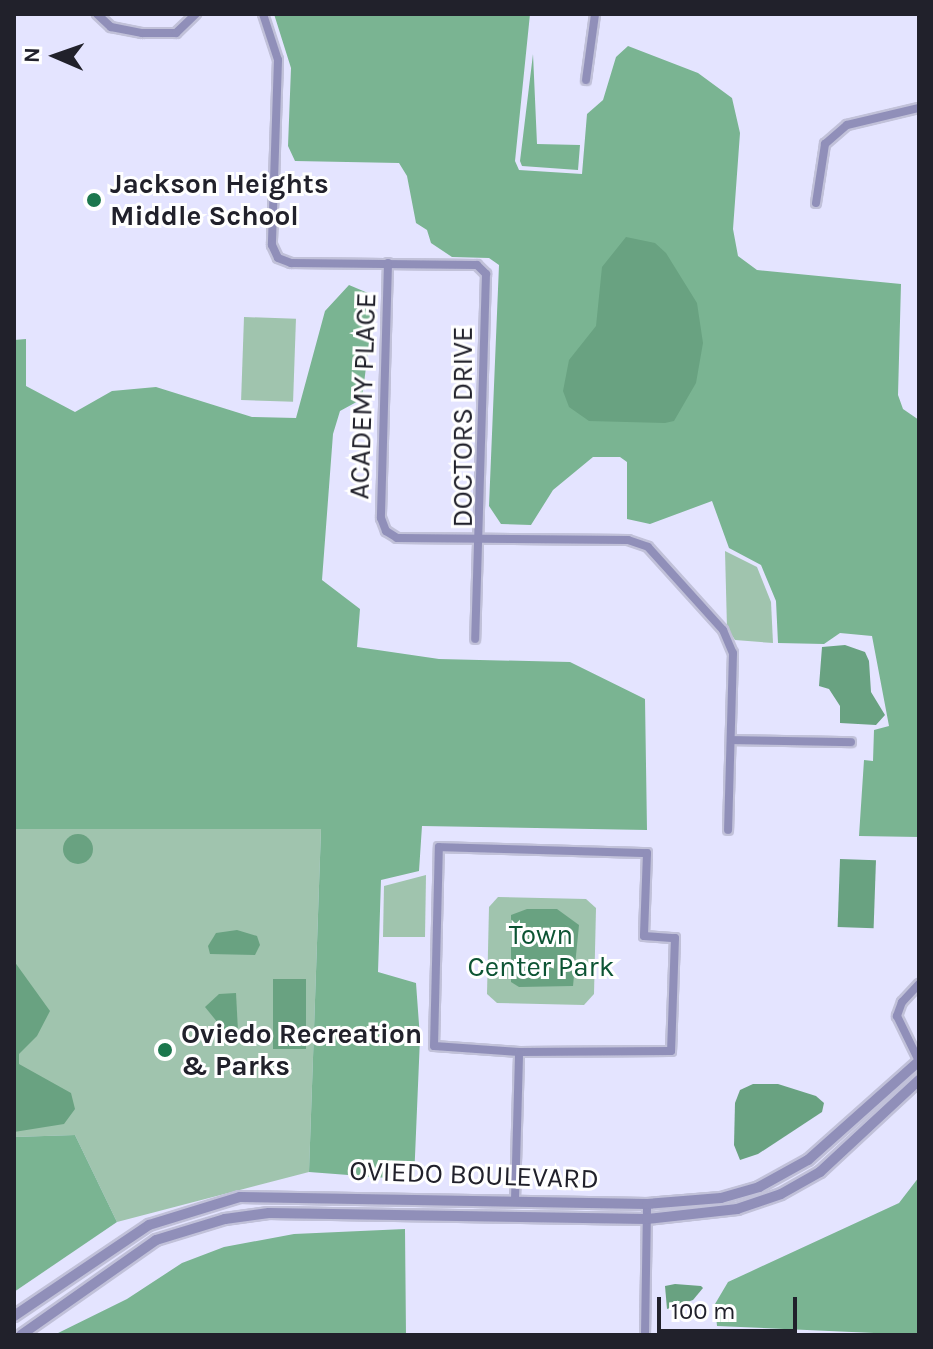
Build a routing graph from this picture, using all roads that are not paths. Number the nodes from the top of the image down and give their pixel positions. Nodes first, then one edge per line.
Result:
1 (97, 14) edge
2 (196, 14) edge
3 (263, 14) edge
4 (595, 14) edge
5 (586, 80) dead end
6 (919, 108) edge
7 (816, 203) dead end
8 (388, 263) junction
9 (479, 539) junction
10 (475, 639) dead end
11 (732, 740) junction
12 (851, 742) dead end
13 (728, 830) dead end
14 (919, 984) edge
15 (519, 1052) junction
16 (919, 1061) edge
17 (919, 1080) edge
18 (515, 1199) junction
19 (647, 1204) junction
20 (543, 1217) junction
21 (647, 1219) junction
22 (14, 1316) edge
23 (21, 1335) edge
24 (645, 1335) edge

1 - 2 street
3 - 8 street, DOCTORS DRIVE
4 - 5 street
6 - 7 street
8 - 9 street, ACADEMY PLACE
8 - 9 street, DOCTORS DRIVE
9 - 10 street
9 - 11 street, DOCTORS DRIVE
11 - 12 street
11 - 13 street, DOCTORS DRIVE
14 - 16 street
15 - 15 street
15 - 18 street
16 - 19 street, OVIEDO BOULEVARD
17 - 21 street, OVIEDO BOULEVARD
18 - 19 street, OVIEDO BOULEVARD
18 - 20 street
18 - 22 street, OVIEDO BOULEVARD
19 - 21 street
20 - 21 street, OVIEDO BOULEVARD
20 - 23 street, OVIEDO BOULEVARD
21 - 24 street

